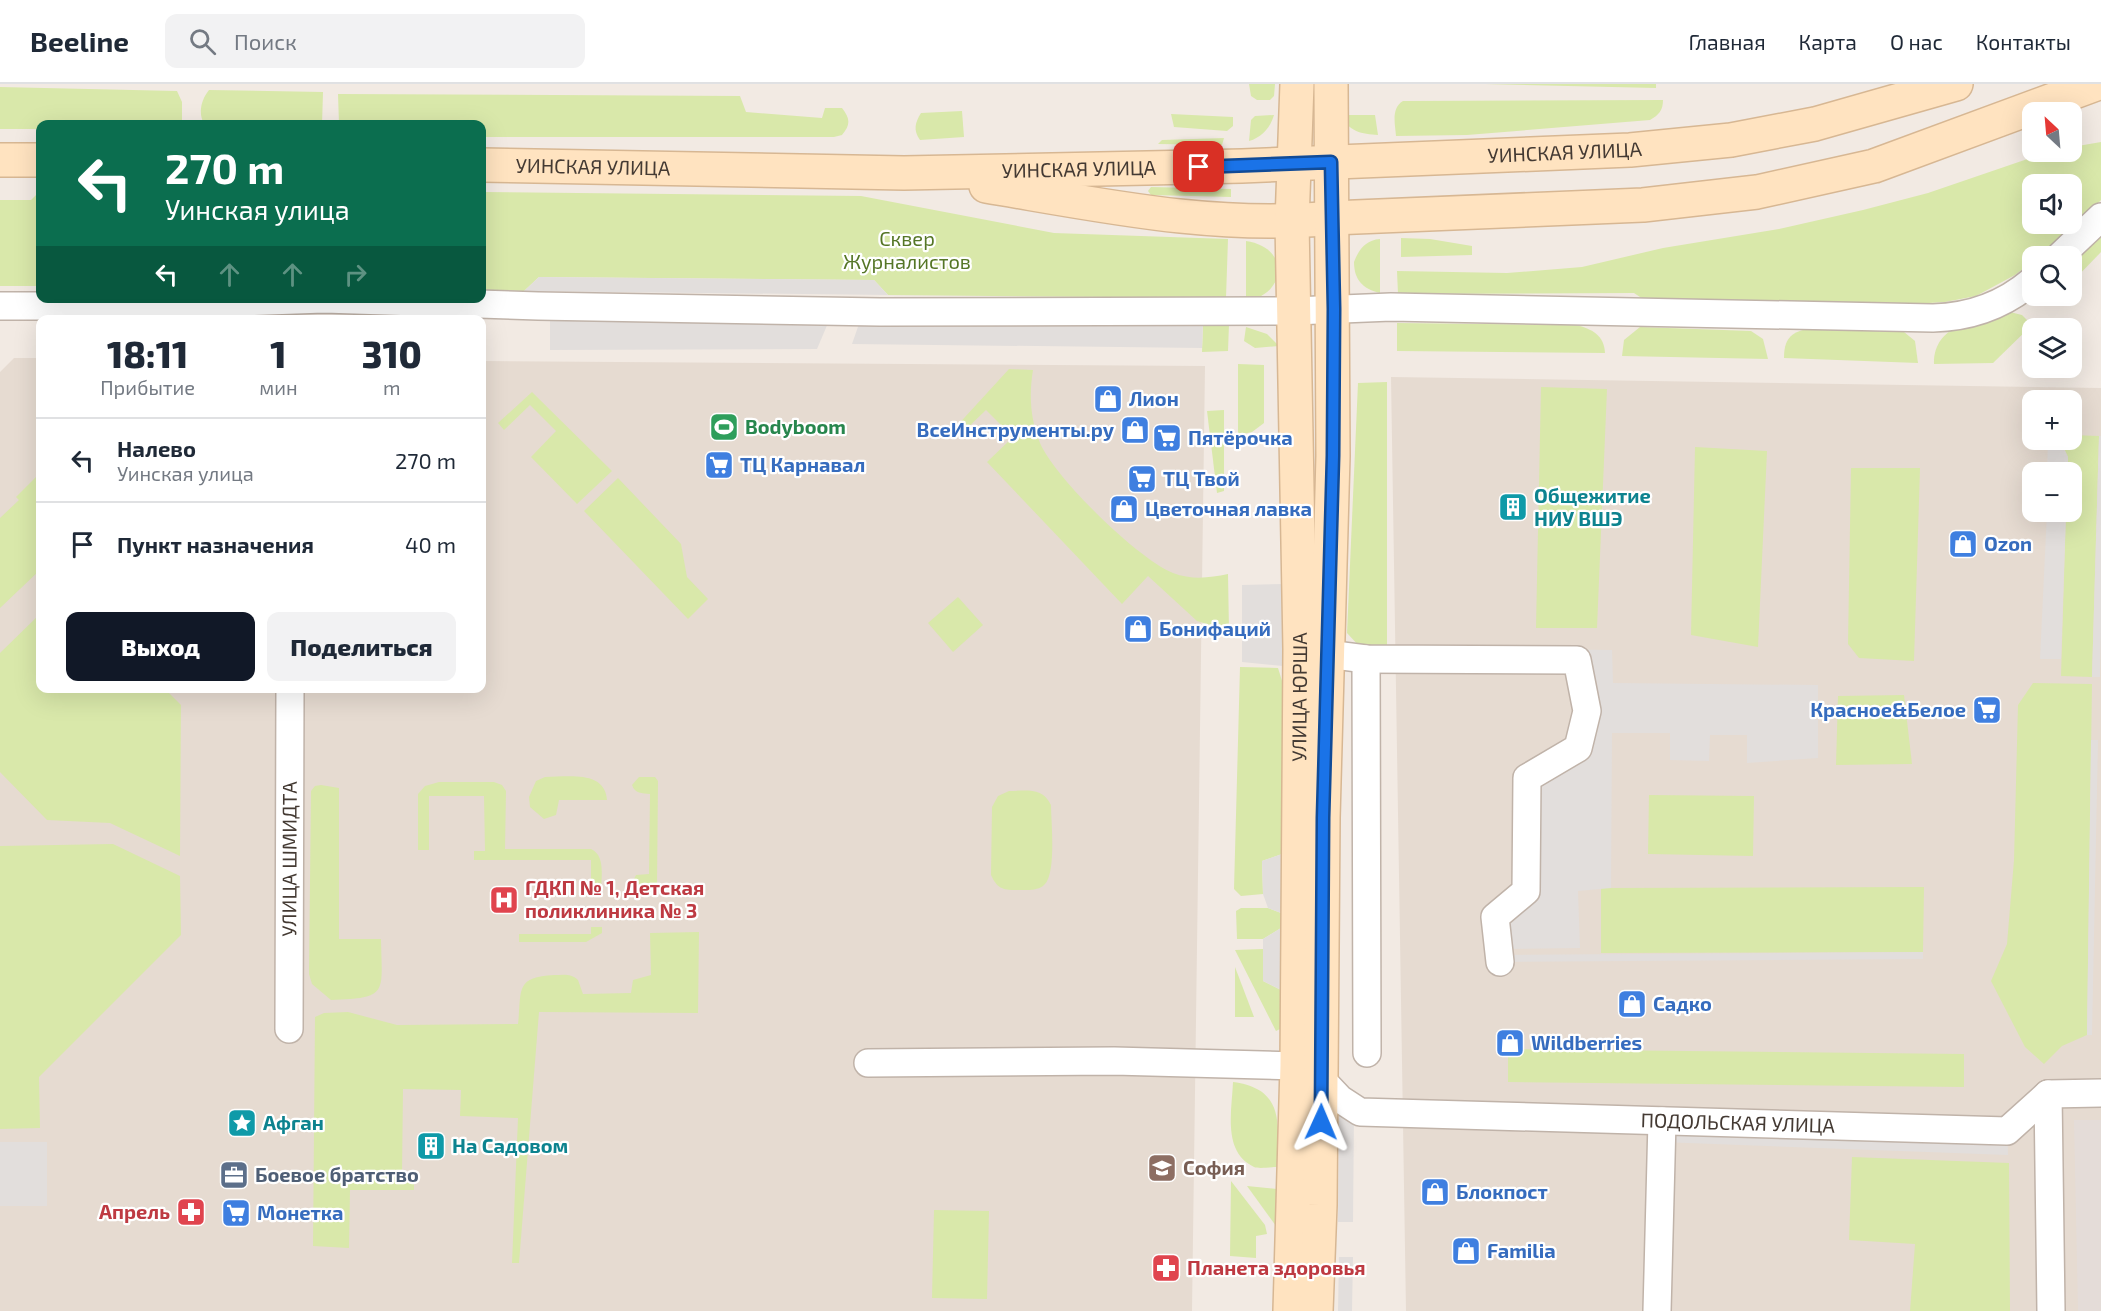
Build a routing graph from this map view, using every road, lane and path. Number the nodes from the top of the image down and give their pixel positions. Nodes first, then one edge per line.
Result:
1 (1297, 84) edge
2 (1331, 84) edge
3 (1899, 84) edge
4 (1956, 84) edge
5 (2096, 84) edge
6 (2101, 94) edge
7 (2012, 116) junction
8 (1815, 124) junction
9 (0, 160) edge
10 (36, 160) edge
11 (1331, 162) junction
12 (1293, 164) junction
13 (486, 165) edge
14 (904, 173) junction
15 (2101, 217) edge
16 (1332, 218) junction
17 (1292, 222) junction
18 (2071, 246) edge
19 (2022, 289) edge
20 (210, 303) edge
21 (446, 303) edge
22 (0, 306) edge
23 (1334, 309) junction
24 (1294, 311) junction
25 (1314, 652) junction
26 (1366, 659) junction
27 (290, 693) edge
28 (1500, 962) dead end
29 (289, 1029) dead end
30 (1367, 1053) dead end
31 (868, 1064) dead end
32 (1310, 1073) junction
33 (2101, 1093) edge
34 (2048, 1094) junction
35 (1662, 1121) junction
36 (1290, 1311) edge
37 (1316, 1311) edge
38 (1658, 1311) edge
39 (2051, 1311) edge

1 - 12 main road, УЛИЦА ЮРША
2 - 11 main road, УЛИЦА ЮРША
3 - 8 main road
4 - 8 main road, УИНСКАЯ УЛИЦА
5 - 7 main road
6 - 7 main road
7 - 16 main road
8 - 11 main road, УИНСКАЯ УЛИЦА
9 - 10 main road
11 - 12 main road, УИНСКАЯ УЛИЦА
11 - 16 main road, УЛИЦА ЮРША
12 - 14 main road, УИНСКАЯ УЛИЦА
12 - 17 main road, УЛИЦА ЮРША
13 - 14 main road, УИНСКАЯ УЛИЦА
14 - 17 main road
15 - 18 street
16 - 17 main road
16 - 23 main road, УЛИЦА ЮРША
17 - 24 main road, УЛИЦА ЮРША
19 - 23 street
20 - 22 street
21 - 24 street
23 - 24 street
23 - 25 main road, УЛИЦА ЮРША
24 - 25 main road, УЛИЦА ЮРША
25 - 26 street
25 - 32 main road, УЛИЦА ЮРША
26 - 28 street
26 - 30 street
27 - 29 street, УЛИЦА ШМИДТА
31 - 32 street
32 - 35 street, ПОДОЛЬСКАЯ УЛИЦА
32 - 36 main road, УЛИЦА ЮРША
32 - 37 main road, УЛИЦА ЮРША
33 - 34 street
34 - 35 street, ПОДОЛЬСКАЯ УЛИЦА
34 - 39 street
35 - 38 street

